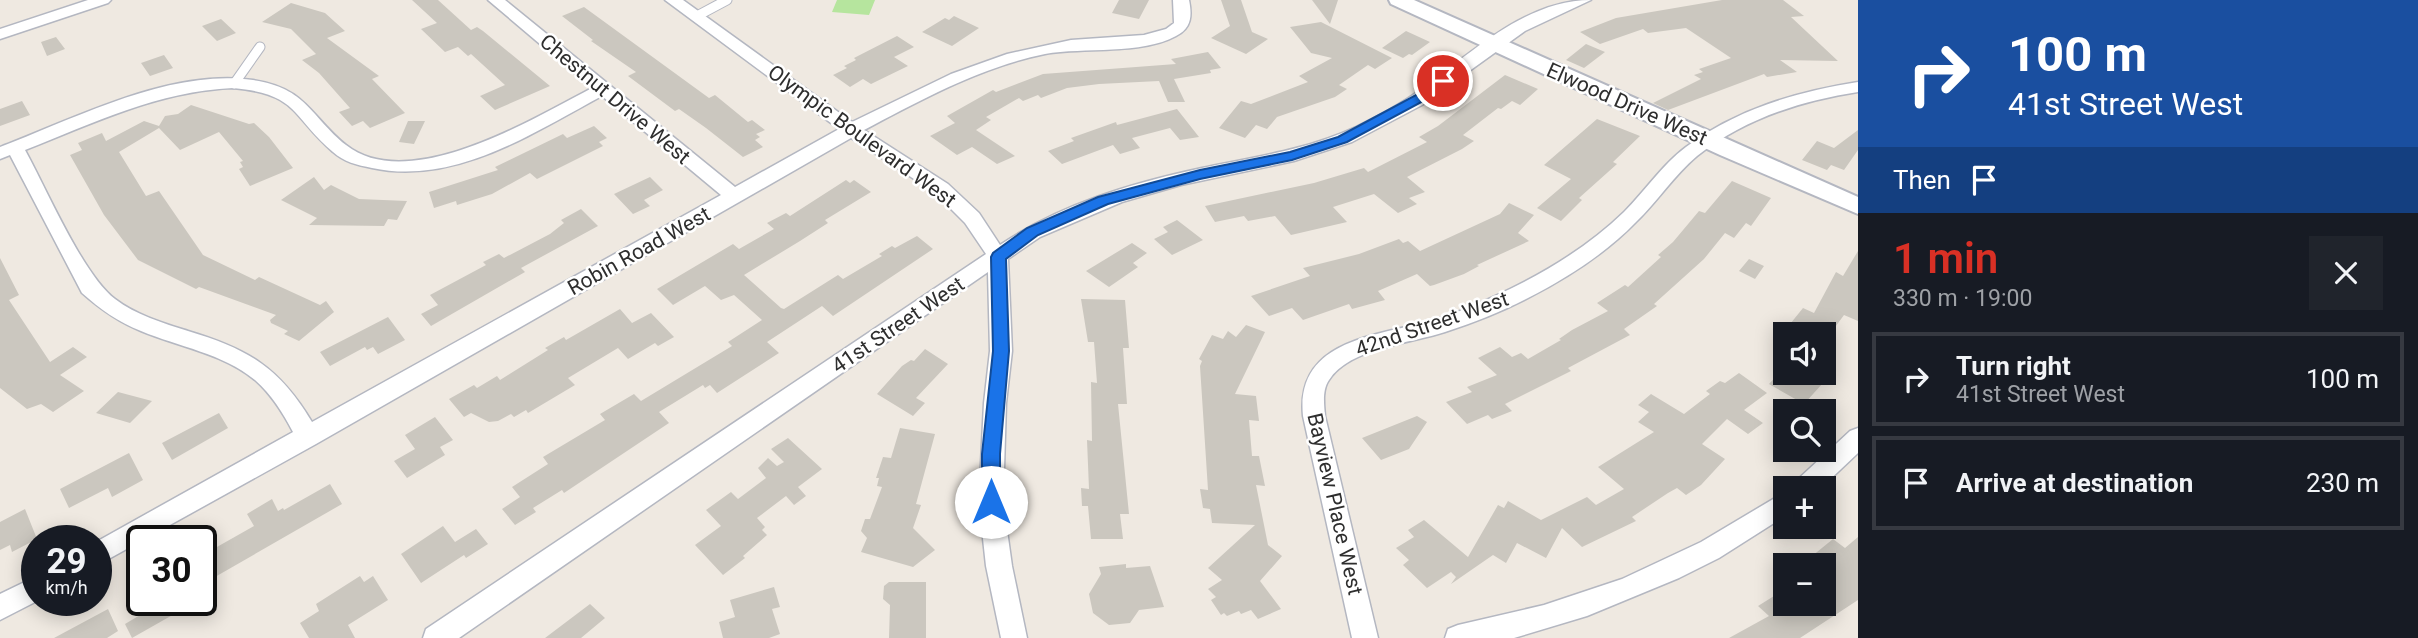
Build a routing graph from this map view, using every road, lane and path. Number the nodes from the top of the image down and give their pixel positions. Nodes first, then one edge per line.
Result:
1 (103, 0) edge
2 (496, 0) edge
3 (673, 0) edge
4 (727, 0) edge
5 (1181, 0) edge
6 (1398, 0) edge
7 (1583, 0) edge
8 (697, 16) junction
9 (0, 34) edge
10 (1492, 43) junction
11 (260, 47) dead end
12 (234, 84) junction
13 (1858, 87) edge
14 (601, 89) junction
15 (851, 130) junction
16 (1707, 140) junction
17 (8, 150) edge
18 (735, 197) junction
19 (1858, 206) edge
20 (998, 257) junction
21 (1322, 371) joint
22 (308, 437) junction
23 (1858, 438) edge
24 (1818, 476) edge
25 (1773, 511) edge
26 (112, 546) edge
27 (21, 597) edge
28 (0, 608) edge
29 (436, 638) edge
30 (1014, 638) edge
31 (1365, 638) edge
32 (1458, 638) edge

1 - 9 street
2 - 14 street, Chestnut Drive West
3 - 8 street, Olympic Boulevard West
4 - 8 lane
5 - 15 street, Robin Road West
6 - 10 street, Elwood Drive West
7 - 10 street, 41st Street West
8 - 15 street, Olympic Boulevard West
10 - 16 street, Elwood Drive West
10 - 20 street, 41st Street West
11 - 12 lane
12 - 14 street
12 - 17 street
13 - 16 street, 42nd Street West
14 - 18 street, Chestnut Drive West
15 - 18 street, Robin Road West
15 - 20 street, Olympic Boulevard West
16 - 19 street, Elwood Drive West
16 - 21 street, 42nd Street West
17 - 22 street
18 - 22 street, Robin Road West
20 - 29 street, 41st Street West
20 - 30 street
21 - 31 street, Bayview Place West
22 - 26 street, Robin Road West
23 - 24 street
25 - 32 street
27 - 28 street

